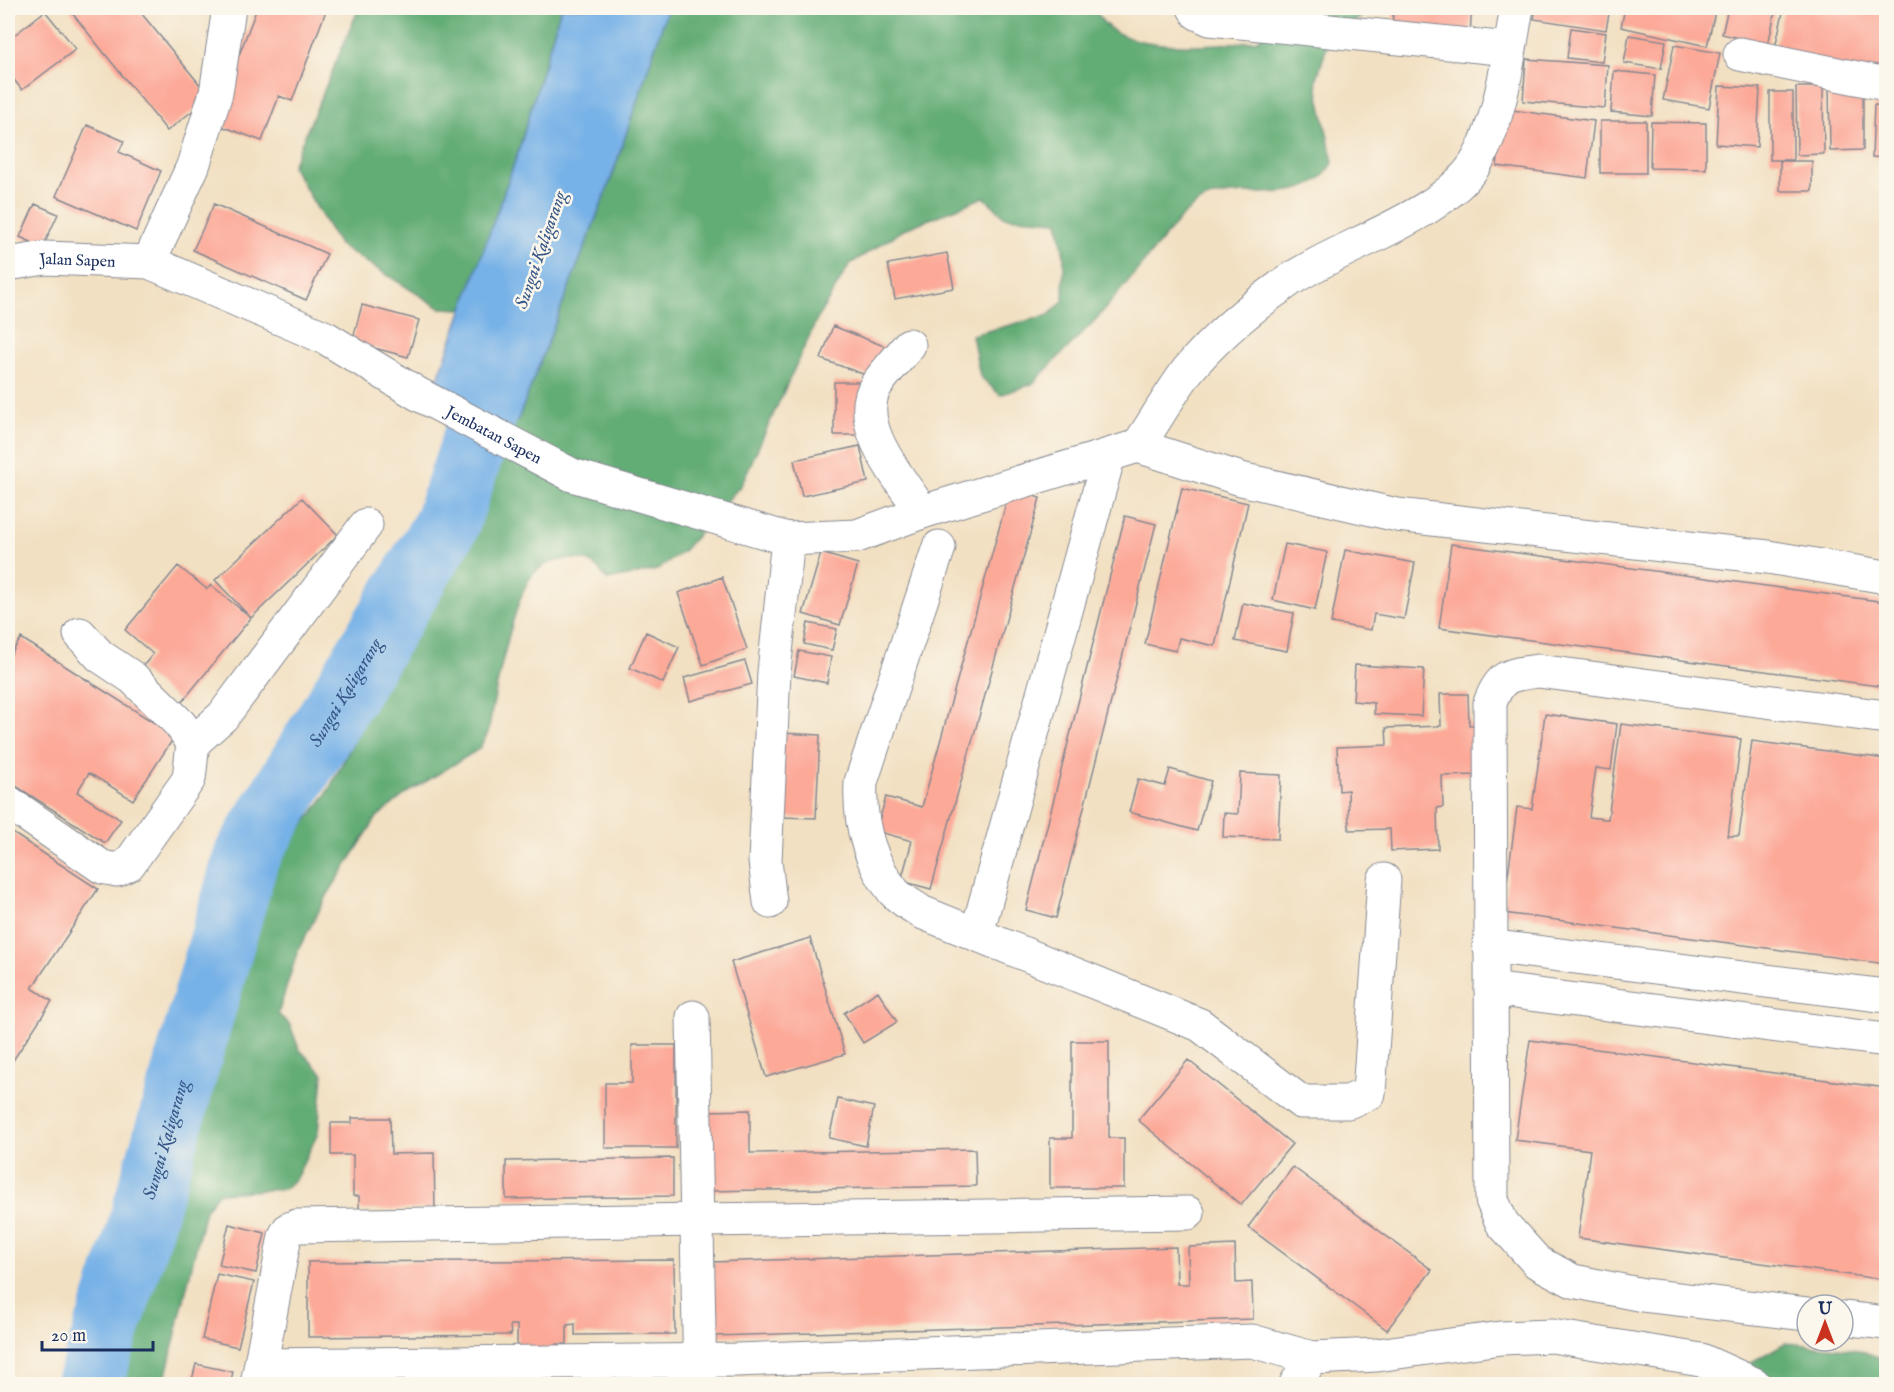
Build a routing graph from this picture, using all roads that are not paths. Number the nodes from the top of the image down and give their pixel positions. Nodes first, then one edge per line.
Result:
1 (229, 8) edge
2 (1194, 8) edge
3 (1517, 8) edge
4 (1509, 49) junction
5 (1740, 54) dead end
6 (1887, 84) edge
7 (148, 262) junction
8 (8, 264) edge
9 (909, 345) dead end
10 (1123, 451) junction
11 (922, 512) junction
12 (366, 525) dead end
13 (788, 539) junction
14 (939, 547) dead end
15 (1887, 577) edge
16 (80, 634) dead end
17 (1887, 717) edge
18 (193, 743) junction
19 (8, 802) edge
20 (1384, 880) dead end
21 (770, 902) dead end
22 (977, 933) junction
23 (1489, 946) junction
24 (1491, 989) junction
25 (1877, 995) edge
26 (693, 1017) dead end
27 (1872, 1038) edge
28 (1188, 1213) dead end
29 (696, 1221) junction
30 (1795, 1313) edge
31 (1855, 1319) edge
32 (1887, 1323) edge
33 (1304, 1371) edge
34 (700, 1372) edge
35 (259, 1375) edge
36 (1754, 1384) edge

1 - 7 street
2 - 4 street
3 - 4 street
4 - 10 street
5 - 6 street
7 - 8 street, Jalan Sapen
7 - 13 street, Jembatan Sapen
9 - 11 street
10 - 11 street, Jembatan Sapen
10 - 15 street
10 - 22 street
11 - 13 street, Jembatan Sapen
12 - 18 street
13 - 21 street
14 - 22 street
16 - 18 street
17 - 23 street
18 - 19 street
20 - 22 street
23 - 24 street
23 - 25 street
24 - 27 street
24 - 30 street
25 - 27 street
26 - 29 street
28 - 29 street
29 - 34 street
29 - 35 street
31 - 32 street
33 - 34 street
33 - 36 street
34 - 35 street

